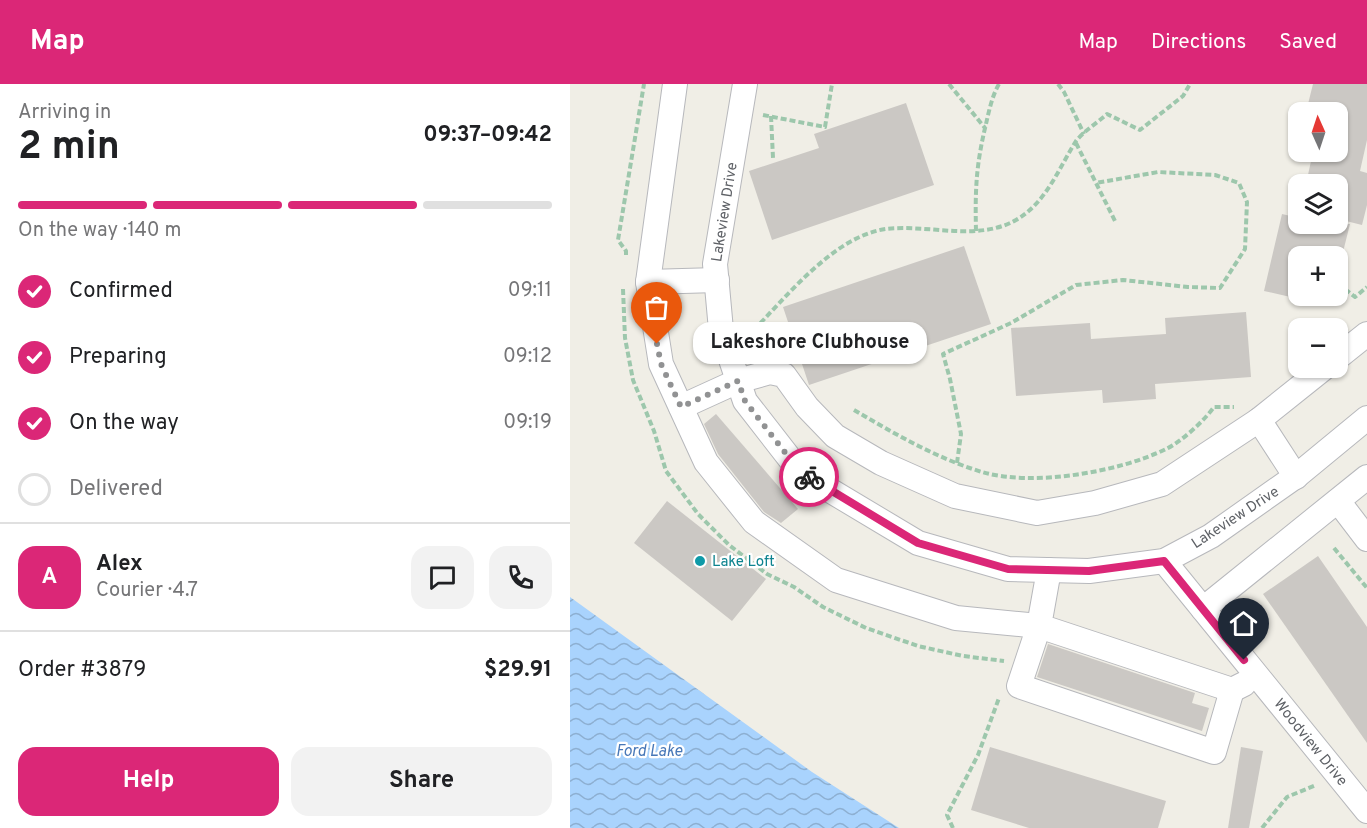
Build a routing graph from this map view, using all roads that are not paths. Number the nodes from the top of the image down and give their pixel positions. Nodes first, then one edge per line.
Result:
1 (675, 84) edge
2 (745, 84) edge
3 (717, 280) junction
4 (636, 282) junction
5 (1367, 334) edge
6 (1348, 349) edge
7 (1311, 378) edge
8 (738, 381) junction
9 (681, 407) junction
10 (1261, 418) junction
11 (1367, 418) edge
12 (1296, 477) junction
13 (1367, 477) edge
14 (1338, 501) junction
15 (1367, 538) edge
16 (1164, 561) junction
17 (1049, 570) junction
18 (1203, 609) junction
19 (1039, 626) junction
20 (1258, 677) junction
21 (1232, 690) junction
22 (1367, 811) edge

1 - 4 street
2 - 3 street, Lakeview Drive
3 - 4 street
3 - 8 street, Lakeview Drive
4 - 9 street
5 - 6 street
7 - 10 street
8 - 9 street
8 - 10 street
8 - 17 street, Lakeview Drive
9 - 19 street
10 - 12 street
11 - 12 street, Lakeview Drive
12 - 16 street, Lakeview Drive
13 - 14 street
14 - 15 street
14 - 18 street
16 - 17 street, Lakeview Drive
16 - 18 street, Woodview Drive
17 - 19 street
18 - 20 street, Woodview Drive
19 - 21 street
19 - 21 street
20 - 21 street
20 - 22 street, Woodview Drive

